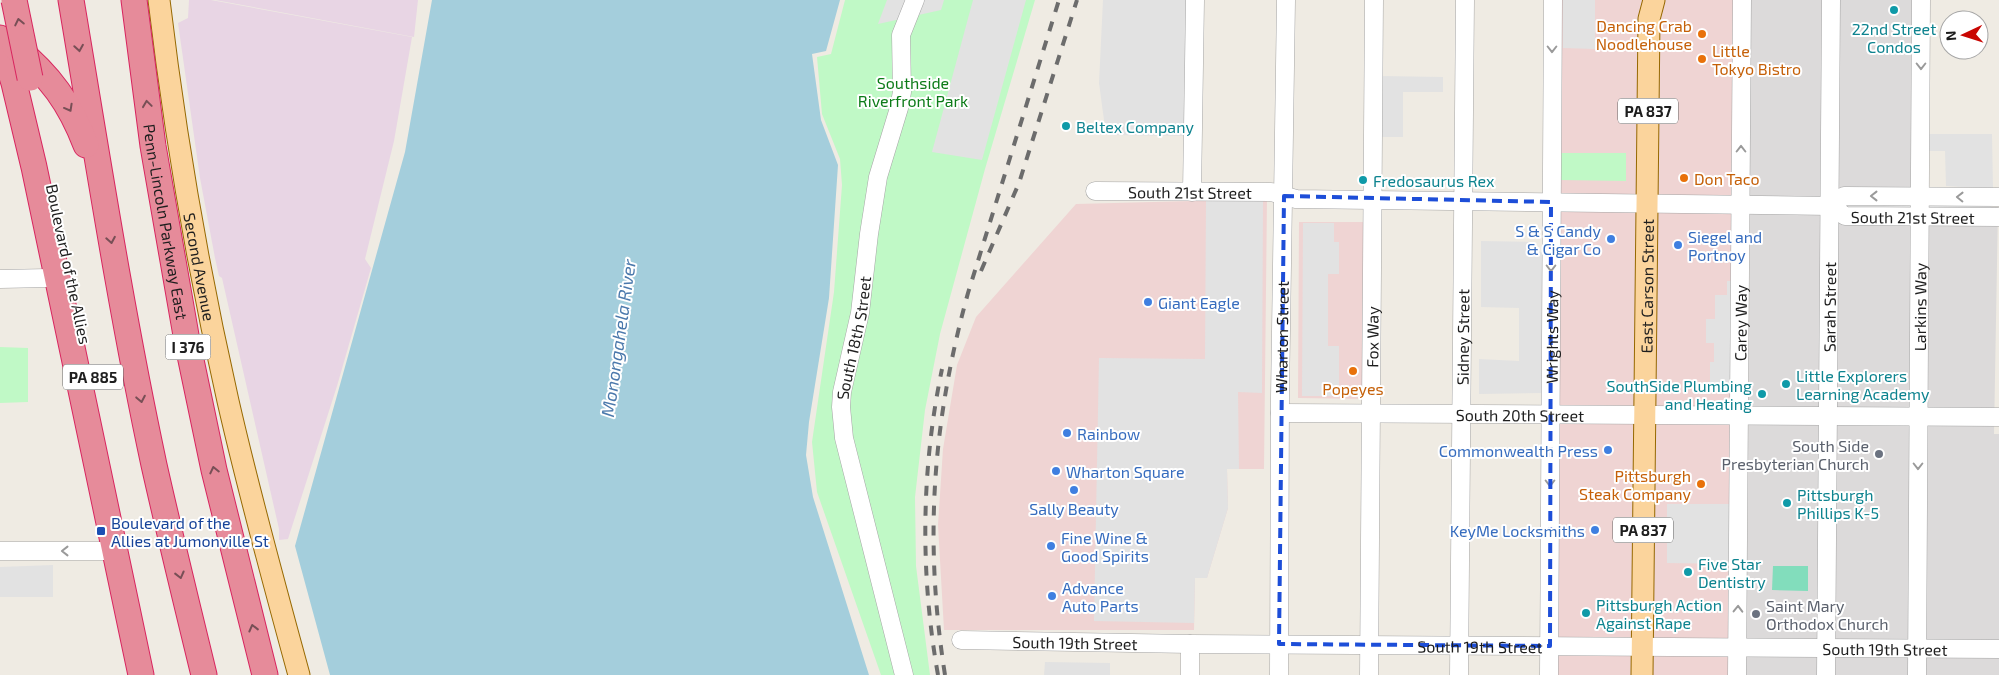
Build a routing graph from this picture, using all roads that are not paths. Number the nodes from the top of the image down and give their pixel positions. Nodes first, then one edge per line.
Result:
1 (14, 0) edge
2 (71, 0) edge
3 (160, 0) edge
4 (915, 0) edge
5 (1194, 0) edge
6 (1286, 0) edge
7 (1374, 0) edge
8 (1465, 0) edge
9 (1553, 0) edge
10 (1742, 0) edge
11 (1832, 0) edge
12 (1921, 0) edge
13 (135, 5) edge
14 (1648, 6) edge
15 (0, 13) edge
16 (0, 36) edge
17 (22, 80) junction
18 (1095, 191) dead end
19 (103, 192) junction
20 (1192, 192) junction
21 (1284, 196) junction
22 (1921, 196) junction
23 (1999, 197) edge
24 (1372, 200) junction
25 (1462, 201) junction
26 (1551, 202) junction
27 (1646, 203) junction
28 (1741, 206) junction
29 (1831, 206) junction
30 (1920, 216) junction
31 (1999, 217) edge
32 (48, 278) dead end
33 (0, 279) edge
34 (1280, 413) junction
35 (1370, 413) junction
36 (1461, 413) junction
37 (1550, 413) junction
38 (1644, 414) junction
39 (1740, 415) junction
40 (1828, 416) junction
41 (1918, 417) junction
42 (1999, 417) edge
43 (0, 551) edge
44 (114, 551) junction
45 (961, 640) dead end
46 (1190, 644) junction
47 (1279, 644) junction
48 (1369, 645) junction
49 (1460, 646) junction
50 (1550, 646) junction
51 (1642, 646) junction
52 (1737, 648) junction
53 (1826, 648) junction
54 (1917, 649) junction
55 (1999, 649) edge
56 (141, 675) edge
57 (157, 675) edge
58 (204, 675) edge
59 (265, 675) edge
60 (299, 675) edge
61 (904, 675) edge
62 (1190, 675) edge
63 (1279, 675) edge
64 (1369, 675) edge
65 (1459, 675) edge
66 (1549, 675) edge
67 (1642, 675) edge
68 (1737, 675) edge
69 (1826, 675) edge
70 (1917, 675) edge

17 -> 1 highway, Boulevard of the Allies / PA 885, bridge
2 -> 19 highway
3 - 60 main road, Second Avenue
4 - 61 street, South 18th Street
5 - 20 street
6 - 21 street, Wharton Street
7 - 24 street, Fox Way
8 - 25 street, Sidney Street
9 -> 26 street, Wrights Way
28 -> 10 street, Carey Way
11 - 29 street, Sarah Street
12 -> 22 street, Larkins Way
59 -> 13 highway, Penn-Lincoln Parkway East / I 376
14 - 27 main road, East Carson Street / PA 837
15 - 17 highway
16 - 17 highway, Boulevard of the Allies / PA 885
16 -> 19 highway
17 - 44 highway, Boulevard of the Allies / PA 885
17 - 57 highway, Boulevard of the Allies / PA 885
18 - 20 street, South 21st Street
19 -> 58 highway
20 - 21 street, South 21st Street
21 - 24 street, South 21st Street
21 - 34 street, Wharton Street
23 -> 22 street, South 21st Street
22 -> 29 street, South 21st Street
22 - 30 street, Larkins Way
24 - 25 street, South 21st Street
24 - 35 street, Fox Way
25 - 26 street, South 21st Street
25 - 36 street, Sidney Street
26 - 27 street, South 21st Street
26 -> 37 street, Wrights Way
27 - 28 street, South 21st Street
27 - 38 main road, East Carson Street / PA 837
28 - 29 street, South 21st Street
28 - 39 street, Carey Way
29 - 30 street, South 21st Street
29 - 40 street, Sarah Street
30 - 31 street, South 21st Street
30 - 41 street, Larkins Way
32 - 33 street
34 - 35 street, South 20th Street
34 - 47 street, Wharton Street
35 - 36 street, South 20th Street
35 - 48 street, Fox Way
36 - 37 street, South 20th Street
36 - 49 street, Sidney Street
37 - 38 street, South 20th Street
37 -> 50 street, Wrights Way
38 - 39 street, South 20th Street
38 - 51 main road, East Carson Street / PA 837
39 - 40 street, South 20th Street
52 -> 39 street, Carey Way
40 - 41 street, South 20th Street
40 - 53 street, Sarah Street
41 - 42 street, South 20th Street
41 -> 54 street, Larkins Way
44 -> 43 street
44 - 56 highway, Boulevard of the Allies / PA 885
45 - 46 street, South 19th Street
46 - 47 street, South 19th Street
46 - 62 street
47 - 48 street, South 19th Street
47 - 63 street, Wharton Street
48 - 49 street, South 19th Street
48 - 64 street, Fox Way
49 - 50 street, South 19th Street
49 - 65 street, Sidney Street
50 - 51 street, South 19th Street
50 - 66 street, Wrights Way
51 - 52 street, South 19th Street
51 - 67 main road, East Carson Street / PA 837
52 - 53 street, South 19th Street
52 - 68 street, Carey Way
53 - 54 street, South 19th Street
53 - 69 street, Sarah Street
54 - 55 street, South 19th Street
54 - 70 street, Larkins Way

